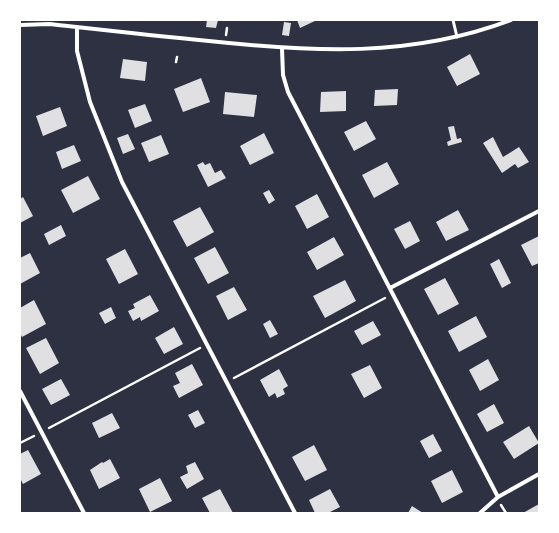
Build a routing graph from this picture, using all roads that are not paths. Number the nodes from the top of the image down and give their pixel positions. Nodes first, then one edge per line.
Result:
1 (453, 20) edge
2 (511, 20) edge
3 (20, 25) edge
4 (77, 27) junction
5 (456, 37) junction
6 (282, 49) junction
7 (539, 211) edge
8 (390, 288) junction
9 (20, 391) edge
10 (539, 474) edge
11 (498, 497) junction
12 (84, 513) edge
13 (295, 513) edge
14 (480, 513) edge

1 - 5 lane
2 - 5 street
3 - 4 street
4 - 6 street
4 - 13 street
5 - 6 street
6 - 8 street
7 - 8 street
8 - 11 street
9 - 12 street
10 - 11 street
11 - 14 street

